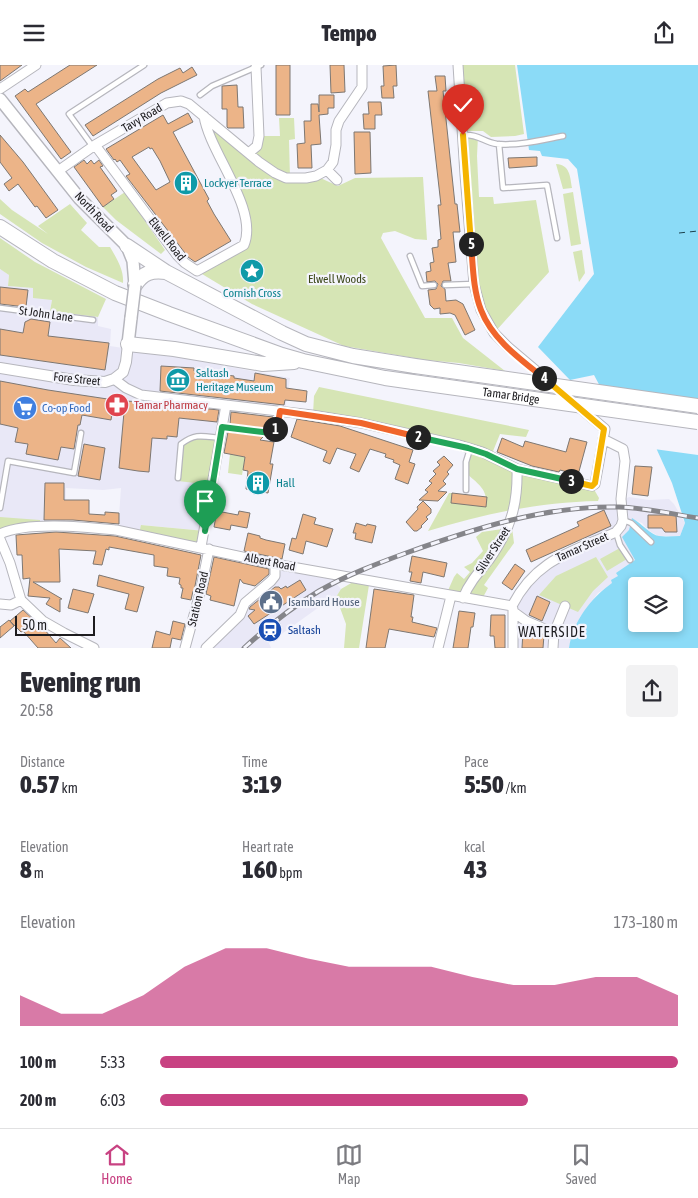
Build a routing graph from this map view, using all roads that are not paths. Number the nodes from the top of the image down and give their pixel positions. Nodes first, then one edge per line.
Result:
1 (36, 65) edge
2 (144, 65) edge
3 (362, 65) edge
4 (458, 65) edge
5 (259, 66) edge
6 (0, 89) edge
7 (200, 95) dead end
8 (0, 99) edge
9 (204, 115) junction
10 (463, 135) junction
11 (563, 136) dead end
12 (499, 144) junction
13 (94, 146) junction
14 (249, 153) junction
15 (327, 170) junction
16 (58, 171) junction
17 (337, 180) dead end
18 (0, 227) edge
19 (557, 238) dead end
20 (127, 247) junction
21 (410, 256) dead end
22 (166, 272) junction
23 (474, 283) junction
24 (135, 285) junction
25 (434, 285) dead end
26 (445, 285) dead end
27 (0, 308) edge
28 (93, 320) dead end
29 (128, 344) junction
30 (303, 361) junction
31 (0, 368) edge
32 (114, 379) junction
33 (226, 405) junction
34 (698, 405) edge
35 (280, 411) junction
36 (698, 422) edge
37 (222, 427) junction
38 (82, 433) dead end
39 (220, 438) junction
40 (603, 439) junction
41 (470, 449) junction
42 (517, 469) junction
43 (178, 478) dead end
44 (466, 490) dead end
45 (0, 509) edge
46 (623, 520) junction
47 (616, 532) junction
48 (0, 534) edge
49 (0, 539) edge
50 (651, 543) dead end
51 (205, 548) junction
52 (3, 552) edge
53 (630, 560) dead end
54 (275, 563) junction
55 (451, 596) junction
56 (463, 598) junction
57 (21, 600) junction
58 (1, 606) edge
59 (565, 606) dead end
60 (514, 609) junction
61 (554, 633) junction
62 (94, 648) edge
63 (185, 648) edge
64 (206, 648) edge
65 (438, 648) edge
66 (513, 648) edge
67 (553, 648) edge

1 - 6 street
2 - 13 lane
3 - 15 street
4 - 10 street
5 - 7 lane
5 - 14 street
8 - 16 main road, North Road
9 - 13 street, Tavy Road
9 - 13 street, Elwell Road
9 - 14 street, Tavy Road
10 - 12 lane
10 - 23 street
11 - 12 lane
12 - 19 lane
13 - 16 street, Tavy Road
14 - 15 street, Tavy Road
15 - 17 street
16 - 20 main road, North Road
18 - 30 highway
20 - 22 highway
20 - 24 main road, North Road
21 - 25 lane
22 - 24 highway
22 - 34 highway, bridge
23 - 26 lane
23 - 40 street
24 - 29 main road, North Road, bridge
27 - 28 lane, St John Lane
29 - 30 highway
29 - 32 street, Fore Street
30 - 36 highway, Tamar Bridge, bridge
31 - 32 street, Fore Street
32 - 33 street
33 - 35 street
33 - 37 street, Station Road
35 - 37 lane
35 - 41 street
37 - 39 street, Station Road
38 - 45 lane
39 - 43 lane
39 - 51 street, Station Road
40 - 42 street
40 - 46 street
41 - 42 street
41 - 44 lane
42 - 56 street, Silver Street
46 - 47 street
46 - 50 lane
47 - 53 lane
47 - 60 street, Tamar Street
48 - 51 street, Albert Road
49 - 52 street
51 - 54 street, Albert Road
51 - 63 street, Station Road
52 - 57 street
54 - 55 street, Albert Road
54 - 64 street
55 - 56 street
55 - 65 street
56 - 60 street
57 - 58 street
57 - 62 street
59 - 61 street
60 - 61 street
60 - 66 street
61 - 67 street

